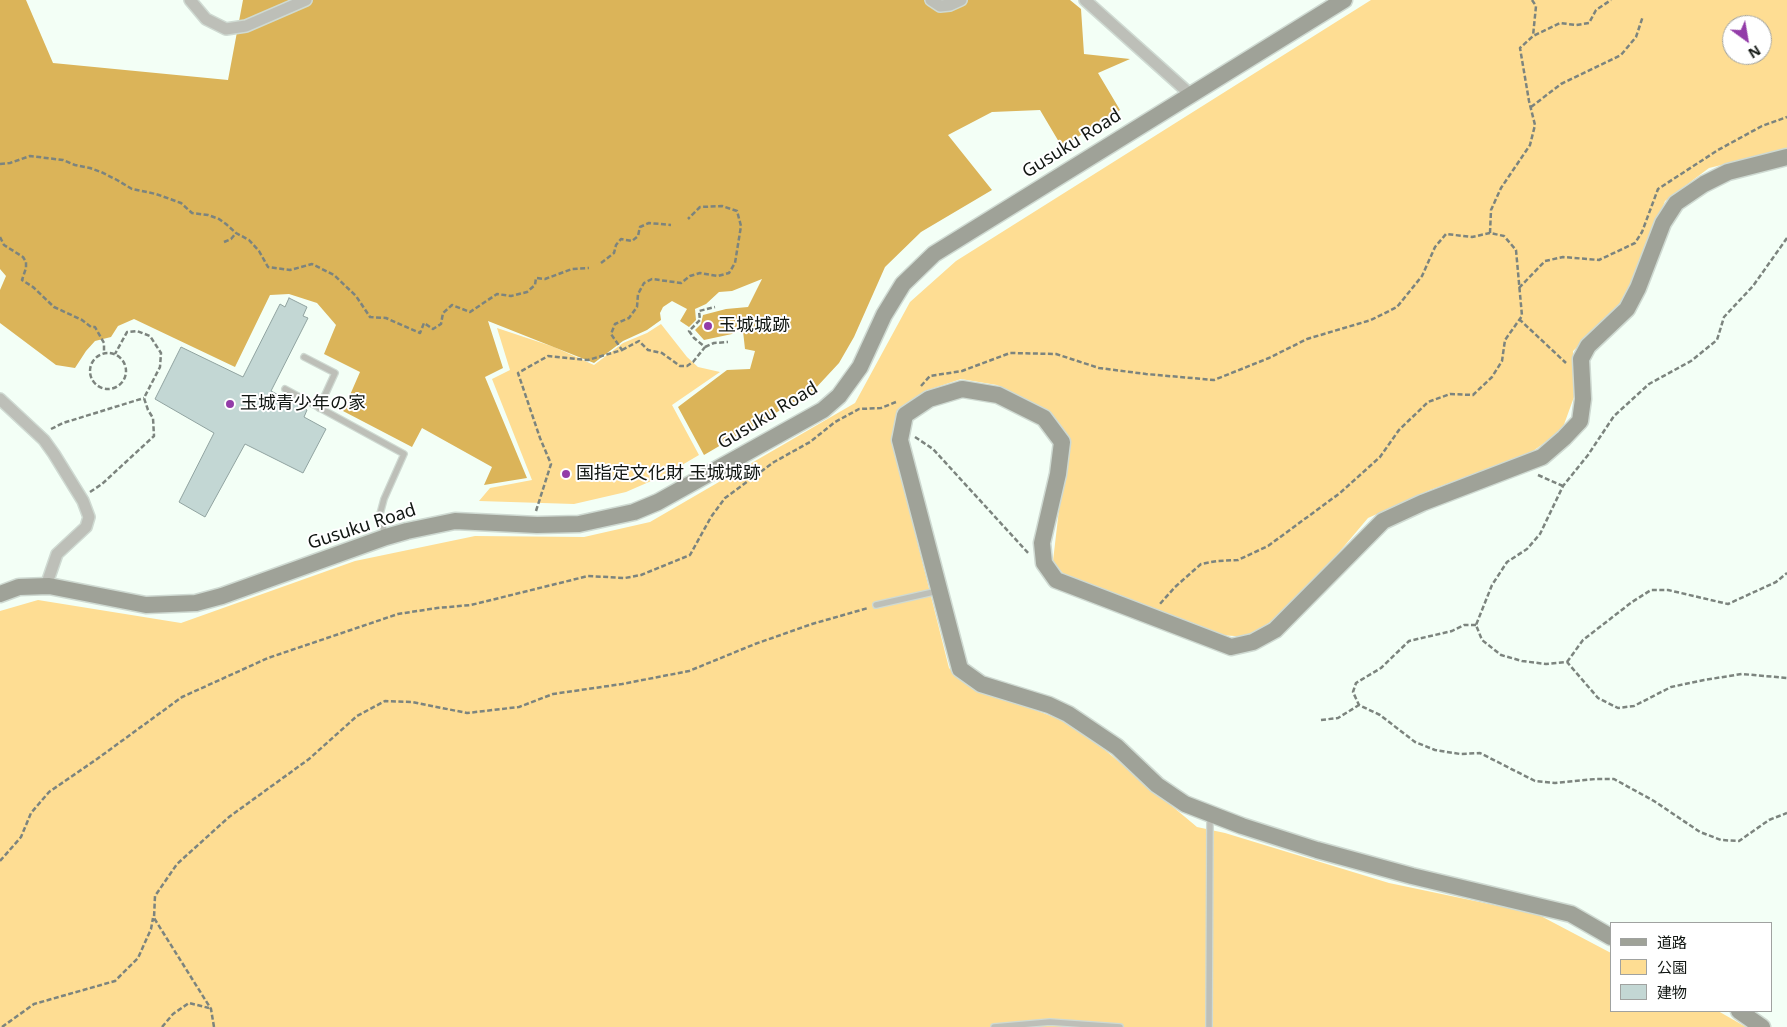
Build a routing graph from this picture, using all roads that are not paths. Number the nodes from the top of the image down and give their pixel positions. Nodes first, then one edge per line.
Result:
1 (190, 0) edge
2 (306, 0) edge
3 (931, 0) edge
4 (961, 0) edge
5 (1085, 0) edge
6 (1344, 0) edge
7 (1190, 94) junction
8 (1787, 157) edge
9 (304, 357) dead end
10 (285, 389) dead end
11 (0, 400) edge
12 (319, 408) junction
13 (386, 537) junction
14 (46, 586) junction
15 (938, 591) junction
16 (0, 594) edge
17 (876, 605) road end
18 (1210, 814) junction
19 (1610, 936) edge
20 (1740, 1012) edge
21 (994, 1027) edge
22 (1120, 1027) edge
23 (1209, 1027) edge
24 (1762, 1027) edge

1 - 2 street
3 - 4 street
5 - 7 street
6 - 7 street, Gusuku Road
7 - 13 street, Gusuku Road
8 - 15 street
9 - 12 lane
10 - 12 lane
11 - 14 street
12 - 13 lane
13 - 14 street, Gusuku Road
14 - 16 street, Gusuku Road
15 - 17 lane
15 - 18 street
18 - 19 street
18 - 23 lane
20 - 24 street
21 - 22 lane

